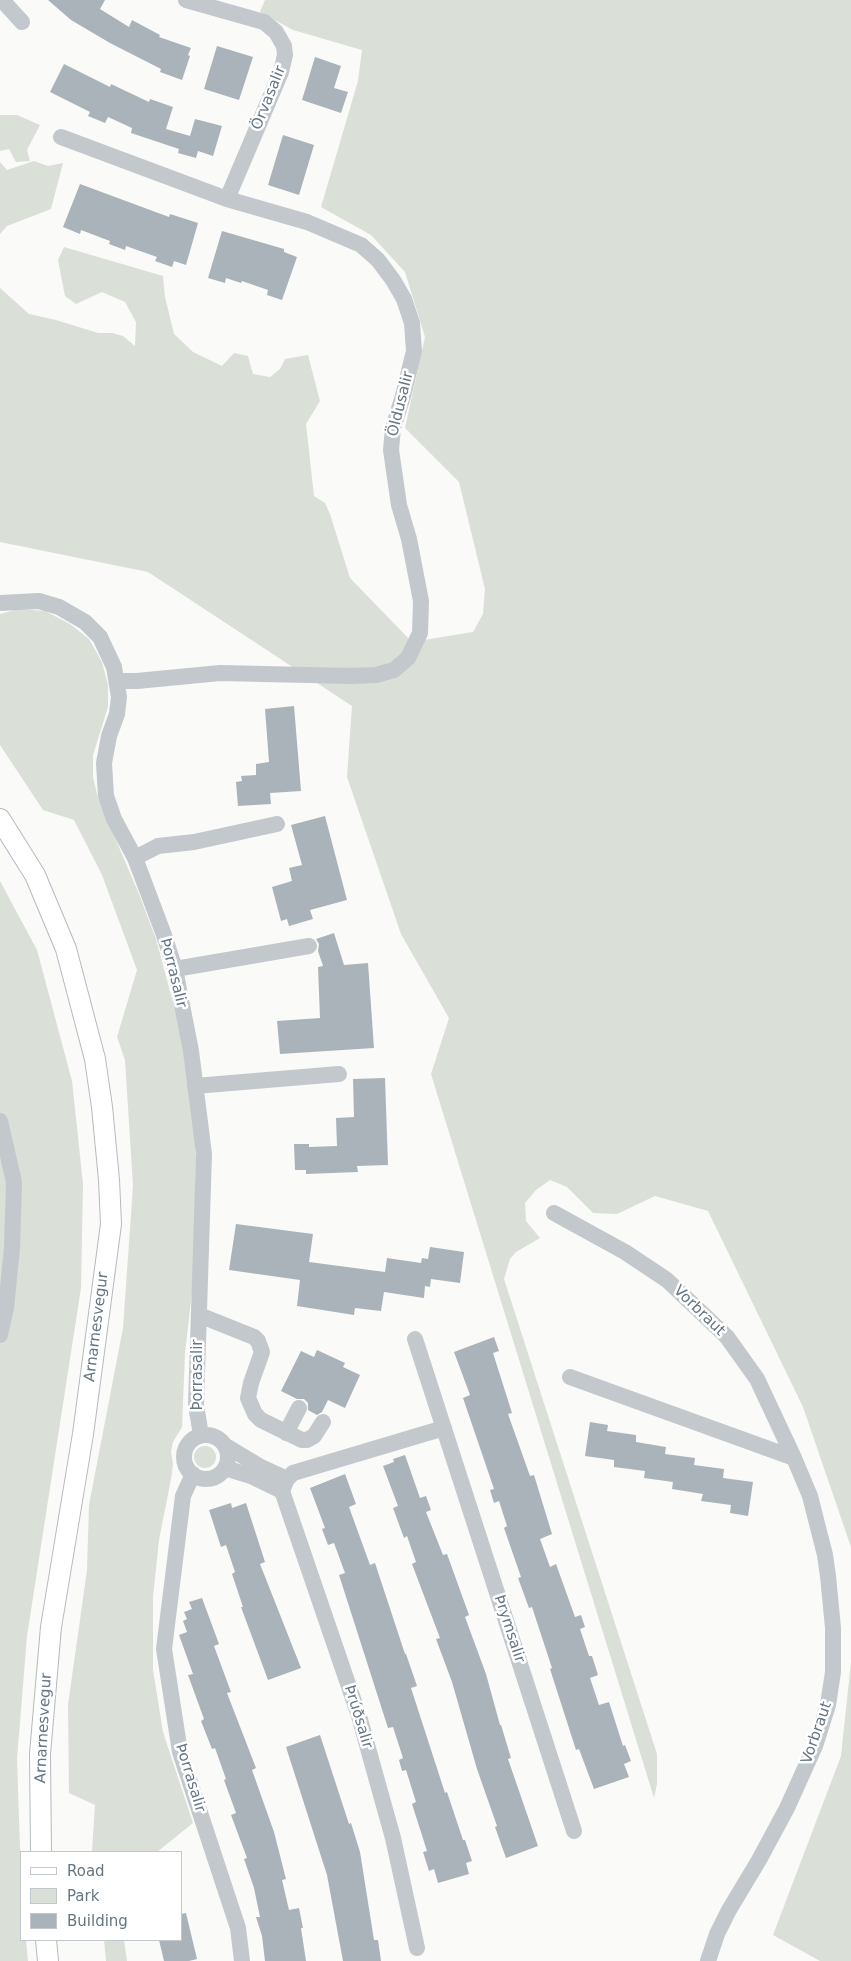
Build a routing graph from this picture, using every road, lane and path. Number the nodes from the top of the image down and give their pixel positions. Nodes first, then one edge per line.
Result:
1 (2, 0) edge
2 (186, 0) edge
3 (22, 22) dead end
4 (60, 137) dead end
5 (227, 199) junction
6 (0, 603) edge
7 (118, 681) junction
8 (0, 819) edge
9 (277, 824) dead end
10 (134, 858) junction
11 (309, 946) dead end
12 (175, 969) junction
13 (339, 1074) dead end
14 (196, 1086) junction
15 (0, 1121) edge
16 (554, 1213) dead end
17 (199, 1315) junction
18 (0, 1335) edge
19 (415, 1339) dead end
20 (570, 1377) dead end
21 (299, 1408) dead end
22 (323, 1422) dead end
23 (444, 1428) junction
24 (286, 1433) junction
25 (201, 1435) junction
26 (226, 1446) junction
27 (794, 1458) junction
28 (225, 1468) junction
29 (193, 1474) junction
30 (285, 1485) junction
31 (574, 1830) dead end
32 (40, 1851) edge
33 (46, 1941) edge
34 (417, 1948) dead end
35 (48, 1961) edge
36 (242, 1961) edge
37 (708, 1961) edge

1 - 3 street
2 - 5 street, Örvasalir
4 - 5 street, Öldusalir
5 - 7 street, Öldusalir
6 - 7 street, Þorrasalir
7 - 10 street, Þorrasalir
8 - 32 main road, Arnarnesvegur
9 - 10 street
10 - 12 street, Þorrasalir
11 - 12 street
12 - 14 street, Þorrasalir
13 - 14 street
14 - 17 street, Þorrasalir
15 - 18 street
16 - 27 street, Vorbraut
17 - 24 street
17 - 25 street, Þorrasalir
19 - 23 street, Þrymsalir
20 - 27 street
21 - 24 street
22 - 24 street
23 - 30 street
23 - 31 street, Þrymsalir
25 - 26 street
25 - 29 street
26 - 28 street
26 - 30 street
27 - 37 street, Vorbraut
28 - 29 street
28 - 30 street
29 - 36 street, Þorrasalir
30 - 34 street, Þrúðsalir
33 - 35 main road

